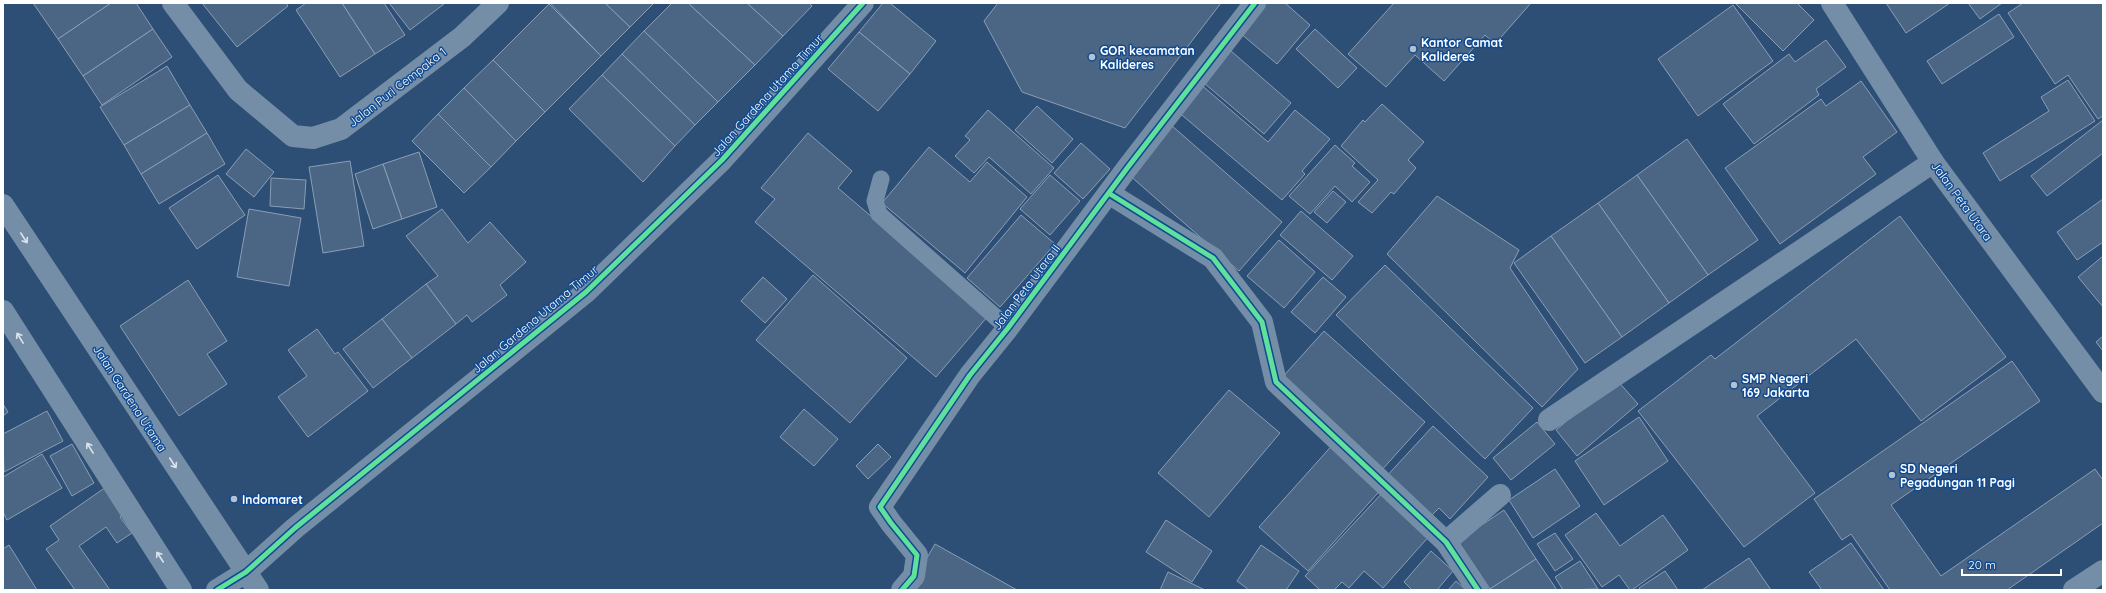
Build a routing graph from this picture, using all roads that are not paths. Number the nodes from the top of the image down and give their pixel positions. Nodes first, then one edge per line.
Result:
1 (173, 3) edge
2 (498, 3) edge
3 (863, 3) edge
4 (1254, 3) edge
5 (1832, 3) edge
6 (1933, 162) junction
7 (882, 179) dead end
8 (1110, 194) junction
9 (3, 205) edge
10 (3, 311) edge
11 (1008, 328) junction
12 (2103, 392) edge
13 (1549, 420) dead end
14 (1500, 495) dead end
15 (1446, 542) junction
16 (2103, 571) edge
17 (246, 572) junction
18 (181, 590) edge
19 (217, 590) edge
20 (258, 590) edge
21 (902, 590) edge
22 (1478, 590) edge
23 (2074, 590) edge

1 - 2 street, Jalan Puri Cempaka 1
3 - 17 street, Jalan Gardena Utama Timur
4 - 8 street, Jalan Peta Utara II
5 - 6 street, Jalan Peta Utara
6 - 12 street, Jalan Peta Utara
6 - 13 street
7 - 11 lane
8 - 11 street, Jalan Peta Utara II
8 - 15 street
9 -> 17 street, Jalan Gardena Utama
18 -> 10 street
11 - 21 street, Jalan Peta Utara II
14 - 15 street
15 - 22 street
16 - 23 street
17 - 19 street, Jalan Gardena Utama Timur
17 - 20 street, Jalan Gardena Utama

